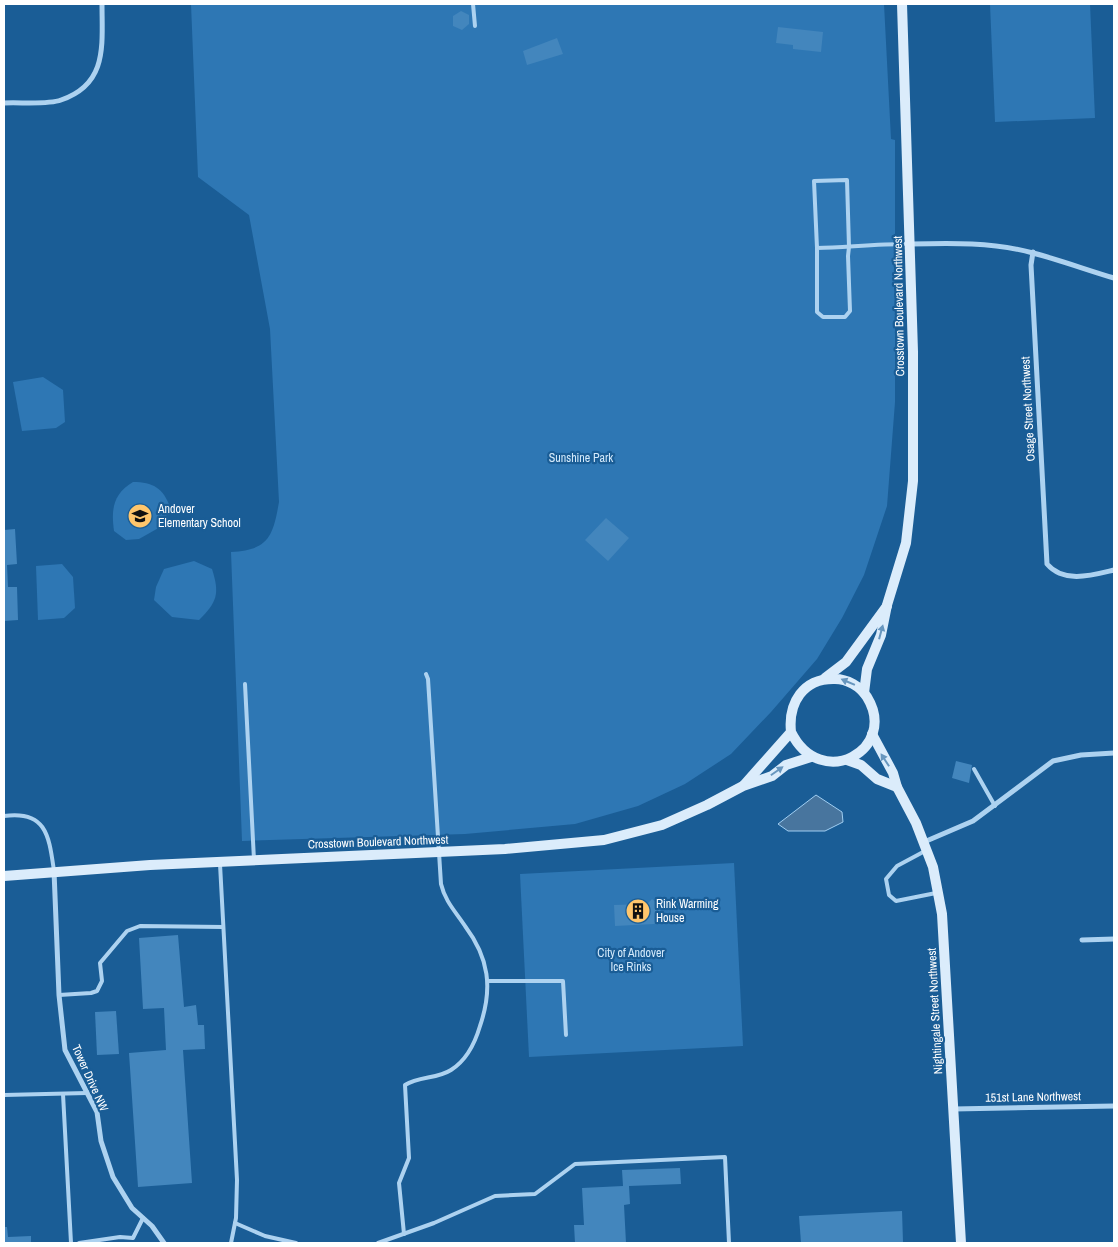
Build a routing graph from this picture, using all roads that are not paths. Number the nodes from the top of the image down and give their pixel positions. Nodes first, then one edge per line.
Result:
1 (102, 4) edge
2 (473, 4) edge
3 (902, 4) edge
4 (474, 26) dead end
5 (4, 103) edge
6 (910, 244) junction
7 (849, 247) junction
8 (817, 248) junction
9 (1033, 252) junction
10 (1114, 278) edge
11 (1114, 570) edge
12 (887, 605) junction
13 (426, 674) dead end
14 (825, 678) junction
15 (245, 684) dead end
16 (864, 692) junction
17 (791, 732) junction
18 (872, 734) junction
19 (1114, 753) edge
20 (811, 757) junction
21 (847, 760) junction
22 (974, 769) dead end
23 (743, 786) junction
24 (896, 787) junction
25 (995, 806) junction
26 (4, 816) edge
27 (925, 846) junction
28 (440, 852) junction
29 (254, 860) junction
30 (220, 862) junction
31 (54, 871) junction
32 (4, 876) edge
33 (938, 892) junction
34 (223, 927) junction
35 (1114, 939) edge
36 (1082, 940) dead end
37 (488, 981) junction
38 (59, 995) junction
39 (566, 1035) dead end
40 (87, 1093) junction
41 (63, 1094) junction
42 (4, 1095) edge
43 (1114, 1106) edge
44 (953, 1109) junction
45 (143, 1218) junction
46 (235, 1223) junction
47 (404, 1234) junction
48 (71, 1243) edge
49 (78, 1243) edge
50 (164, 1243) edge
51 (231, 1243) edge
52 (296, 1243) edge
53 (378, 1243) edge
54 (729, 1243) edge
55 (960, 1243) edge

1 - 5 street
2 - 4 lane
3 - 6 street, Crosstown Boulevard Northwest
6 - 7 lane
6 - 9 street
6 - 12 street, Crosstown Boulevard Northwest
7 - 8 lane
7 - 8 lane
7 - 8 lane
9 - 10 street
9 - 11 street, Osage Street Northwest
12 - 14 street, Crosstown Boulevard Northwest
16 -> 12 street, Crosstown Boulevard Northwest
13 - 28 lane
16 -> 14 street
14 - 17 street, Crosstown Boulevard Northwest
15 - 29 lane
16 - 18 street
17 - 20 street
17 - 23 street, Crosstown Boulevard Northwest
18 - 21 street
24 -> 18 street, Nightingale Street Northwest
19 - 25 street
20 - 21 street
23 -> 20 street, Crosstown Boulevard Northwest
21 - 24 street
22 - 25 lane
23 - 28 street, Crosstown Boulevard Northwest
24 - 27 street, Nightingale Street Northwest
25 - 27 street
26 - 31 lane
27 - 33 street, Nightingale Street Northwest
27 - 33 lane
28 - 29 street, Crosstown Boulevard Northwest
28 - 37 lane
29 - 30 street, Crosstown Boulevard Northwest
30 - 31 street, Crosstown Boulevard Northwest
30 - 34 lane
31 - 32 street, Crosstown Boulevard Northwest
31 - 38 street, Tower Drive NW
33 - 44 street, Nightingale Street Northwest
34 - 38 lane
34 - 46 lane
35 - 36 street
37 - 39 lane
37 - 47 lane
38 - 40 street, Tower Drive NW
40 - 41 lane
40 - 45 street, Tower Drive NW
41 - 42 lane
41 - 48 lane
43 - 44 street, 151st Lane Northwest
44 - 55 street, Nightingale Street Northwest
45 - 49 lane
45 - 50 street, Tower Drive NW
46 - 51 lane
46 - 52 lane
47 - 53 lane
47 - 54 lane

